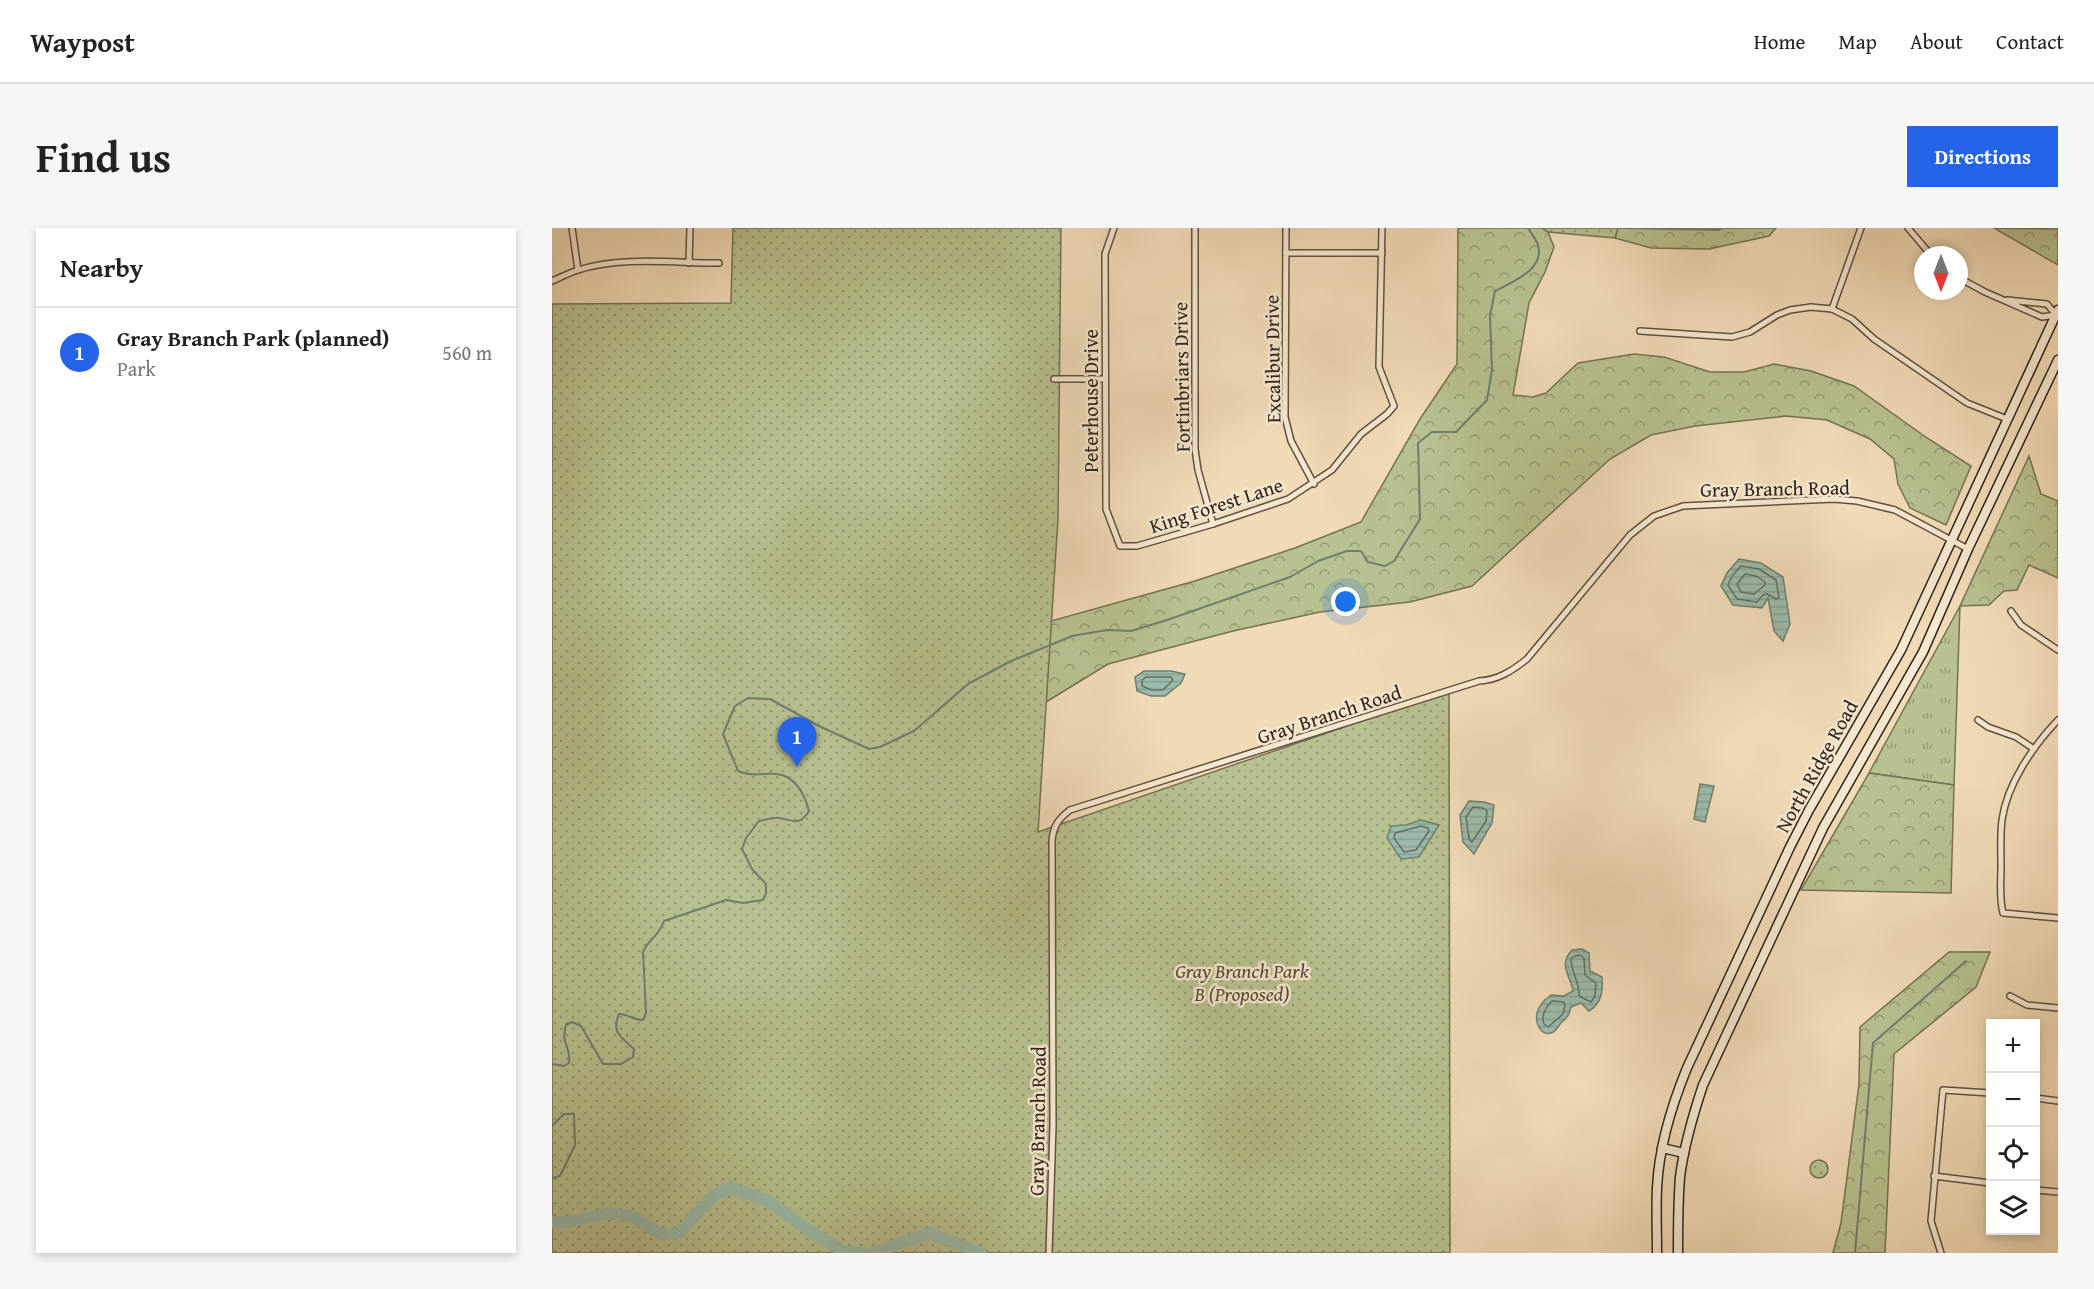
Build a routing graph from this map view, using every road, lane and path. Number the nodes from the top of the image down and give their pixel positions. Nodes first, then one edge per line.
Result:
1 (572, 228) edge
2 (690, 228) edge
3 (1114, 228) edge
4 (1195, 228) edge
5 (1286, 228) edge
6 (1382, 228) edge
7 (1861, 228) edge
8 (1908, 228) edge
9 (1923, 246) edge
10 (1286, 253) junction
11 (1382, 253) junction
12 (689, 263) junction
13 (719, 263) dead end
14 (578, 270) junction
15 (552, 281) edge
16 (1968, 283) edge
17 (2007, 300) junction
18 (2033, 302) junction
19 (1832, 309) junction
20 (2030, 312) junction
21 (2057, 312) edge
22 (1640, 331) dead end
23 (2058, 360) edge
24 (1054, 379) dead end
25 (1105, 379) junction
26 (2007, 419) junction
27 (1314, 484) junction
28 (1213, 525) junction
29 (1951, 540) junction
30 (1120, 546) joint
31 (1968, 549) junction
32 (2011, 611) dead end
33 (2058, 650) edge
34 (1978, 720) dead end
35 (2058, 720) edge
36 (2034, 749) junction
37 (2058, 918) edge
38 (2010, 996) dead end
39 (2058, 1008) edge
40 (1986, 1093) edge
41 (2040, 1099) edge
42 (2058, 1101) edge
43 (1662, 1148) junction
44 (1684, 1153) junction
45 (1934, 1176) junction
46 (1986, 1182) edge
47 (2040, 1190) edge
48 (2058, 1192) edge
49 (1049, 1253) edge
50 (1657, 1253) edge
51 (1678, 1253) edge
52 (1941, 1253) edge

1 - 14 street
2 - 12 street
3 - 25 street, Peterhouse Drive
4 - 28 street, Fortinbriars Drive
5 - 10 street, Excalibur Drive
6 - 11 street
7 - 19 street
8 - 9 street
10 - 11 street
10 - 27 street, Excalibur Drive
11 - 27 street, King Forest Lane
12 - 13 street
12 - 14 street
14 - 15 street
16 - 17 street
17 - 18 street
17 - 20 street
18 - 20 street
18 - 21 street
19 - 22 street
19 - 26 street
20 - 21 street
21 - 26 main road, North Ridge Road
23 - 31 main road, North Ridge Road
24 - 25 street
25 - 30 street, Peterhouse Drive
26 - 29 main road, North Ridge Road
27 - 28 street, King Forest Lane
28 - 30 street, King Forest Lane
29 - 31 street, Gray Branch Road
29 - 43 main road, North Ridge Road
29 - 49 street, Gray Branch Road
31 - 44 main road, North Ridge Road
32 - 33 street
34 - 36 street
35 - 36 street
36 - 37 street
38 - 39 street
40 - 45 street
41 - 42 street
43 - 44 main road
43 - 50 main road, North Ridge Road
44 - 51 main road, North Ridge Road
45 - 46 street
45 - 52 street
47 - 48 street

